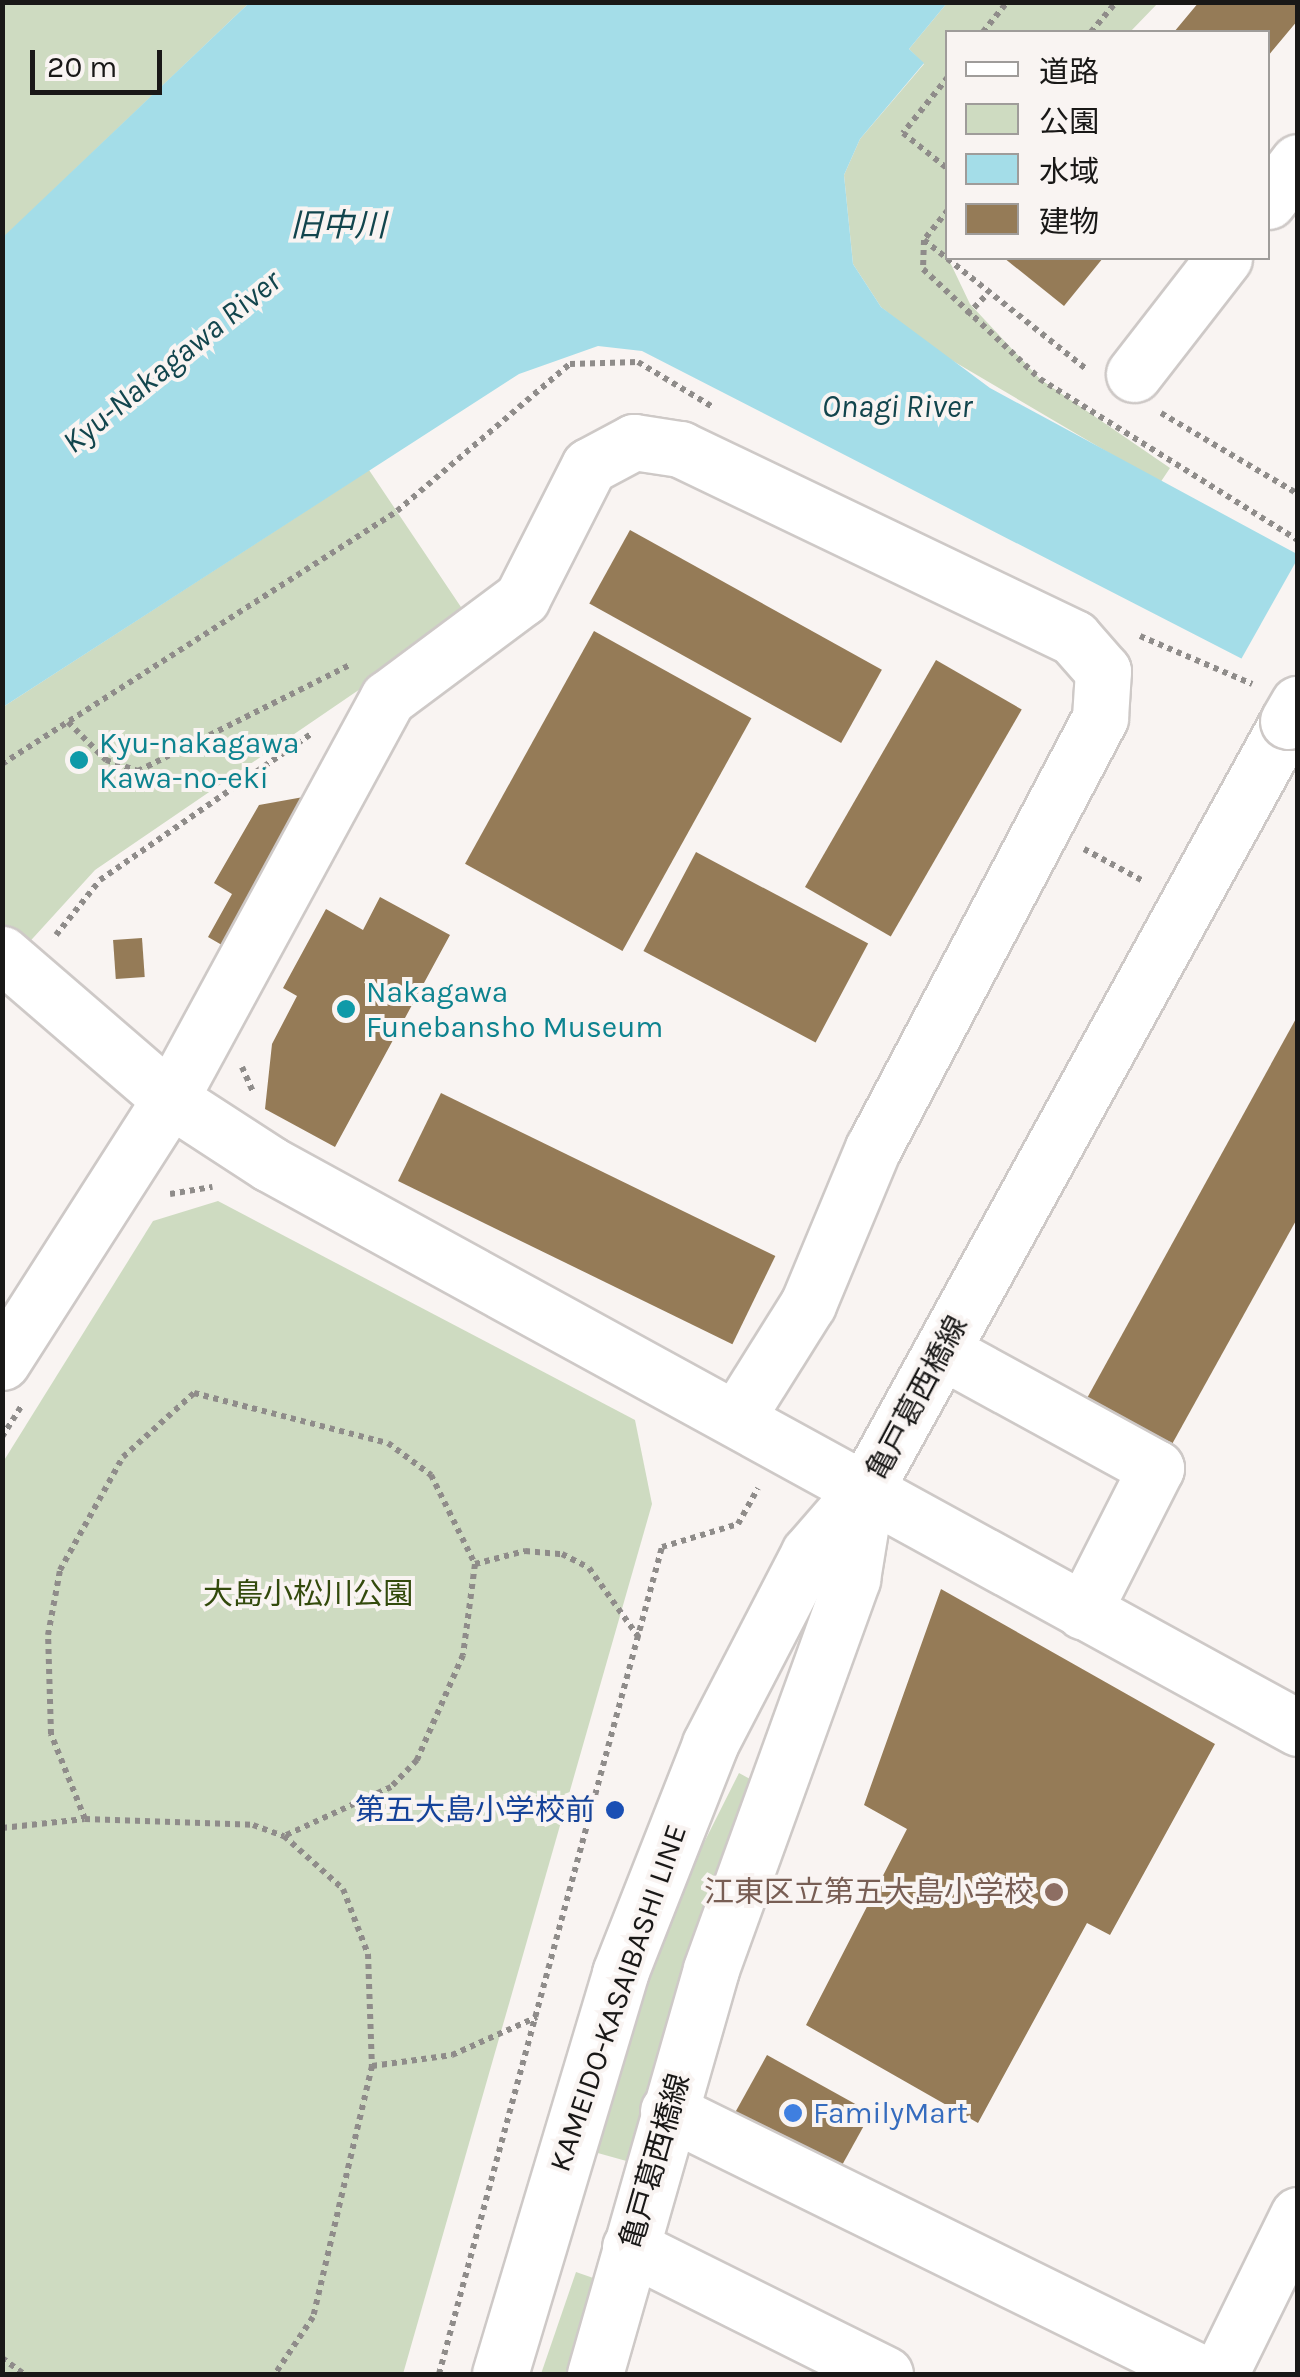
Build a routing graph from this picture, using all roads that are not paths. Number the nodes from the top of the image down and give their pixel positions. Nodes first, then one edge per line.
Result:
1 (1298, 162) edge
2 (1270, 198) edge
3 (1222, 260) edge
4 (1134, 374) dead end
5 (1290, 727) edge
6 (11, 961) edge
7 (170, 1099) junction
8 (942, 1351) junction
9 (18, 1375) edge
10 (739, 1414) junction
11 (868, 1486) junction
12 (1083, 1612) junction
13 (1298, 1728) edge
14 (668, 2110) junction
15 (570, 2131) junction
16 (646, 2187) junction
17 (1298, 2215) edge
18 (627, 2258) junction
19 (526, 2278) junction
20 (500, 2374) edge
21 (594, 2374) edge
22 (884, 2374) edge
23 (1203, 2374) edge
24 (1220, 2374) edge

1 - 2 street
3 - 4 street
5 - 8 street, 亀戸葛西橋線
6 - 7 street
7 - 9 street
7 - 10 street
7 - 10 street
8 - 11 street, 亀戸葛西橋線
8 - 12 street
10 - 11 street
11 - 12 street
11 - 14 street, 亀戸葛西橋線
11 - 15 street, KAMEIDO-KASAIBASHI LINE
12 - 13 street
14 - 16 street, 亀戸葛西橋線
14 - 23 street
15 - 16 street
15 - 19 street, KAMEIDO-KASAIBASHI LINE
16 - 18 street, 亀戸葛西橋線
17 - 24 street
18 - 19 street
18 - 21 street, 亀戸葛西橋線
18 - 22 street
19 - 20 street, KAMEIDO-KASAIBASHI LINE

